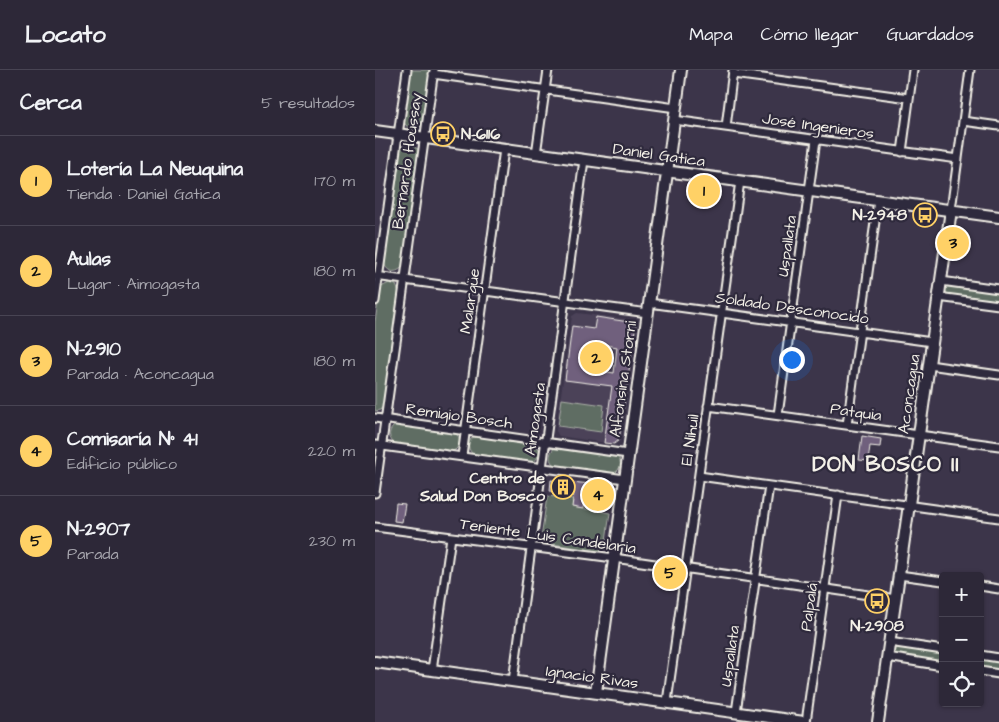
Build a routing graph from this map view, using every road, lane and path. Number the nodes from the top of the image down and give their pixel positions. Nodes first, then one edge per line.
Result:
1 (402, 70) edge
2 (407, 70) edge
3 (548, 70) edge
4 (681, 70) edge
5 (913, 70) edge
6 (970, 70) edge
7 (434, 72) edge
8 (733, 72) edge
9 (545, 90) junction
10 (909, 98) junction
11 (676, 108) junction
12 (674, 120) junction
13 (963, 121) junction
14 (999, 126) edge
15 (726, 127) junction
16 (375, 131) edge
17 (398, 135) junction
18 (424, 138) junction
19 (816, 140) junction
20 (504, 149) junction
21 (902, 152) junction
22 (536, 154) junction
23 (584, 160) junction
24 (958, 160) junction
25 (667, 172) junction
26 (740, 181) junction
27 (809, 191) junction
28 (879, 200) junction
29 (951, 210) junction
30 (999, 217) edge
31 (377, 276) edge
32 (405, 280) junction
33 (941, 280) junction
34 (999, 289) edge
35 (485, 291) junction
36 (938, 297) junction
37 (375, 301) edge
38 (565, 302) junction
39 (999, 305) edge
40 (648, 308) junction
41 (721, 312) junction
42 (791, 322) junction
43 (860, 332) junction
44 (932, 342) junction
45 (929, 365) junction
46 (999, 375) edge
47 (708, 406) junction
48 (778, 416) junction
49 (375, 418) edge
50 (385, 420) junction
51 (847, 425) junction
52 (466, 431) junction
53 (919, 435) junction
54 (546, 442) junction
55 (378, 445) edge
56 (999, 446) edge
57 (628, 454) junction
58 (462, 456) junction
59 (542, 468) junction
60 (699, 476) junction
61 (625, 479) junction
62 (769, 486) junction
63 (375, 493) edge
64 (838, 495) junction
65 (909, 505) junction
66 (999, 518) edge
67 (375, 527) edge
68 (451, 537) junction
69 (531, 548) junction
70 (614, 558) junction
71 (686, 569) junction
72 (899, 575) junction
73 (755, 579) junction
74 (939, 580) edge
75 (984, 587) edge
76 (825, 589) junction
77 (999, 589) edge
78 (895, 599) junction
79 (889, 642) junction
80 (939, 649) edge
81 (984, 656) edge
82 (887, 657) junction
83 (999, 658) edge
84 (375, 662) edge
85 (939, 665) edge
86 (432, 670) junction
87 (984, 672) edge
88 (999, 674) edge
89 (513, 681) junction
90 (596, 692) junction
91 (667, 702) junction
92 (736, 712) junction
93 (805, 722) edge
94 (878, 722) edge

1 - 2 street
2 - 17 street, Bernardo Houssay
3 - 9 street
4 - 11 street, Alfonsina Storni
5 - 10 street
6 - 13 street, Aconcagua
7 - 9 street
7 - 18 street, Bernardo Houssay
8 - 10 street
8 - 15 street
9 - 11 street
9 - 22 street
10 - 21 street
11 - 12 street, Alfonsina Storni
12 - 15 street, José Ingenieros
12 - 25 street, Alfonsina Storni
13 - 14 street
13 - 24 street, Aconcagua
15 - 19 street, José Ingenieros
16 - 17 street, Daniel Gatica
17 - 18 street, Daniel Gatica
17 - 31 street, Bernardo Houssay
18 - 20 street, Daniel Gatica
18 - 32 street, Bernardo Houssay
19 - 21 street, José Ingenieros
19 - 27 street, Uspallata
20 - 22 street, Daniel Gatica
20 - 35 street, Malargüe
21 - 24 street, José Ingenieros
22 - 23 street, Daniel Gatica
23 - 25 street, Daniel Gatica
23 - 38 street, Aimogasta
24 - 29 street, Aconcagua
25 - 26 street, Daniel Gatica
25 - 40 street, Alfonsina Storni
26 - 27 street, Daniel Gatica
26 - 41 street, El Nihuil
27 - 28 street, Daniel Gatica
27 - 42 street, Uspallata
28 - 29 street, Daniel Gatica
28 - 43 street
29 - 30 street, Daniel Gatica
29 - 33 street, Aconcagua
31 - 32 street, Soldado Desconocido
31 - 37 street, Bernardo Houssay
32 - 35 street, Soldado Desconocido
32 - 50 street, Bernardo Houssay
33 - 34 street
33 - 36 street, Aconcagua
35 - 38 street, Soldado Desconocido
35 - 52 street, Malargüe
36 - 39 street
36 - 44 street, Aconcagua
38 - 40 street, Soldado Desconocido
38 - 54 street, Aimogasta
40 - 41 street, Soldado Desconocido
40 - 57 street, Alfonsina Storni
41 - 42 street, Soldado Desconocido
41 - 47 street, El Nihuil
42 - 43 street, Soldado Desconocido
42 - 48 street, Uspallata
43 - 44 street, Soldado Desconocido
43 - 51 street
44 - 45 street, Aconcagua
45 - 46 street
45 - 53 street, Aconcagua
47 - 48 street, Patquia
47 - 60 street, El Nihuil
48 - 51 street, Patquia
49 - 50 street, Remigio Bosch
50 - 52 street, Remigio Bosch
50 - 55 street, Bernardo Houssay
51 - 53 street, Patquia
52 - 54 street, Remigio Bosch
52 - 58 street, Malargüe
53 - 56 street, Patquia
53 - 65 street, Aconcagua
54 - 57 street, Remigio Bosch
54 - 59 street, Aimogasta
55 - 58 street
55 - 63 street, Bernardo Houssay
57 - 61 street, Alfonsina Storni
58 - 59 street
59 - 61 street
59 - 69 street, Aimogasta
60 - 62 street
60 - 71 street, El Nihuil
61 - 70 street, Alfonsina Storni
62 - 64 street
62 - 73 street, Uspallata
64 - 65 street
64 - 76 street, Palpalá
65 - 66 street
65 - 72 street, Aconcagua
67 - 68 street, Teniente Luis Candelaria
68 - 69 street, Teniente Luis Candelaria
68 - 86 street
69 - 70 street, Teniente Luis Candelaria
69 - 89 street, Aimogasta
70 - 71 street, Teniente Luis Candelaria
70 - 90 street, Alfonsina Storni
71 - 73 street, Teniente Luis Candelaria
71 - 91 street, El Nihuil
72 - 74 street
72 - 78 street, Aconcagua
73 - 76 street, Teniente Luis Candelaria
73 - 92 street, Uspallata
75 - 77 street
76 - 78 street, Teniente Luis Candelaria
76 - 93 street, Palpalá
78 - 79 street, Aconcagua
79 - 80 street
79 - 82 street, Aconcagua
81 - 83 street
82 - 85 street
82 - 94 street, Aconcagua
84 - 86 street, Ignacio Rivas
86 - 89 street, Ignacio Rivas
87 - 88 street
89 - 90 street, Ignacio Rivas
90 - 91 street, Ignacio Rivas
91 - 92 street, Ignacio Rivas
92 - 93 street, Ignacio Rivas

